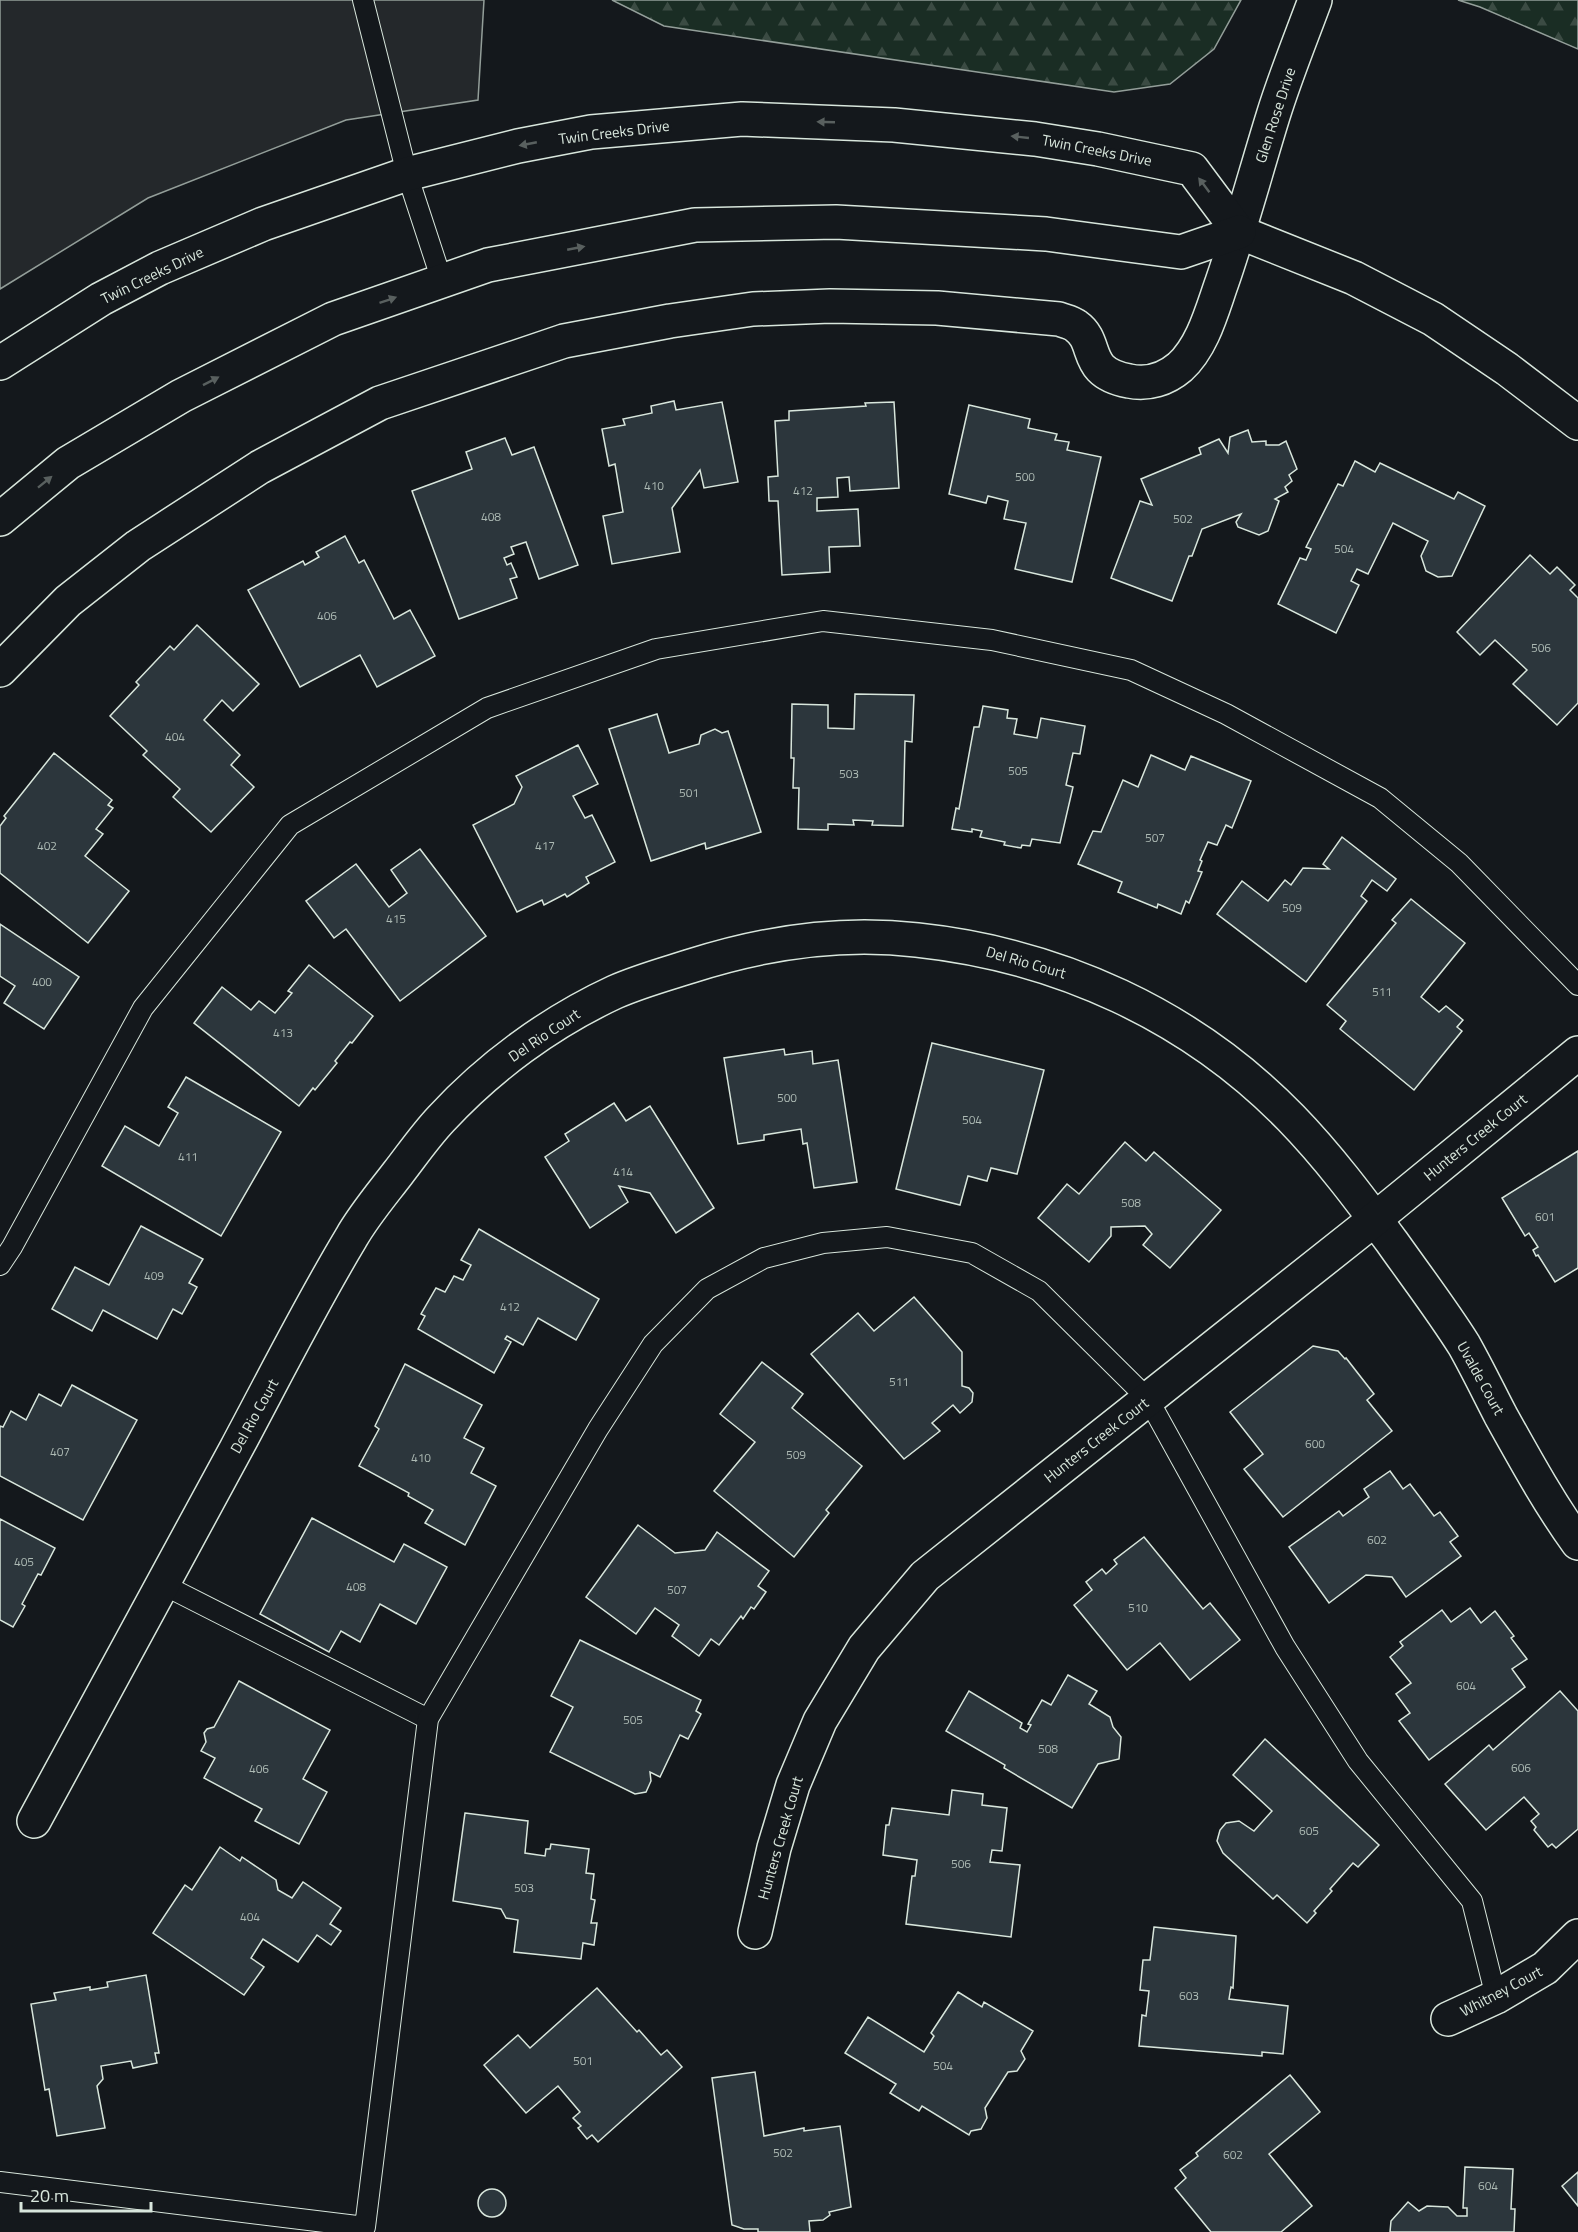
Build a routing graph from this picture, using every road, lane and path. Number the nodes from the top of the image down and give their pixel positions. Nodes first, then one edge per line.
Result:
1 (363, 0) edge
2 (1315, 0) edge
3 (407, 174) junction
4 (1239, 232) junction
5 (442, 281) junction
6 (0, 363) edge
7 (1578, 423) edge
8 (0, 519) edge
9 (0, 670) edge
10 (1578, 985) edge
11 (1578, 1053) edge
12 (1375, 1219) junction
13 (0, 1265) edge
14 (1148, 1399) junction
15 (1578, 1543) edge
16 (162, 1584) junction
17 (428, 1719) junction
18 (34, 1821) dead end
19 (755, 1932) dead end
20 (1578, 1936) edge
21 (1496, 1997) junction
22 (1448, 2019) dead end
23 (0, 2182) edge

1 - 3 lane
2 - 4 street, Glen Rose Drive
4 -> 3 street, Twin Creeks Drive
3 - 5 lane
3 - 6 street, Twin Creeks Drive
5 -> 4 street
4 - 7 street
4 - 9 street, Glen Rose Drive
8 -> 5 street
10 - 13 lane
11 - 12 street, Hunters Creek Court
12 - 14 street, Hunters Creek Court
12 - 15 street, Uvalde Court
12 - 16 street, Del Rio Court
14 - 17 lane
14 - 19 street, Hunters Creek Court
14 - 21 lane
16 - 17 lane
16 - 18 street, Del Rio Court
17 - 23 lane
20 - 21 street, Whitney Court
21 - 22 street, Whitney Court

